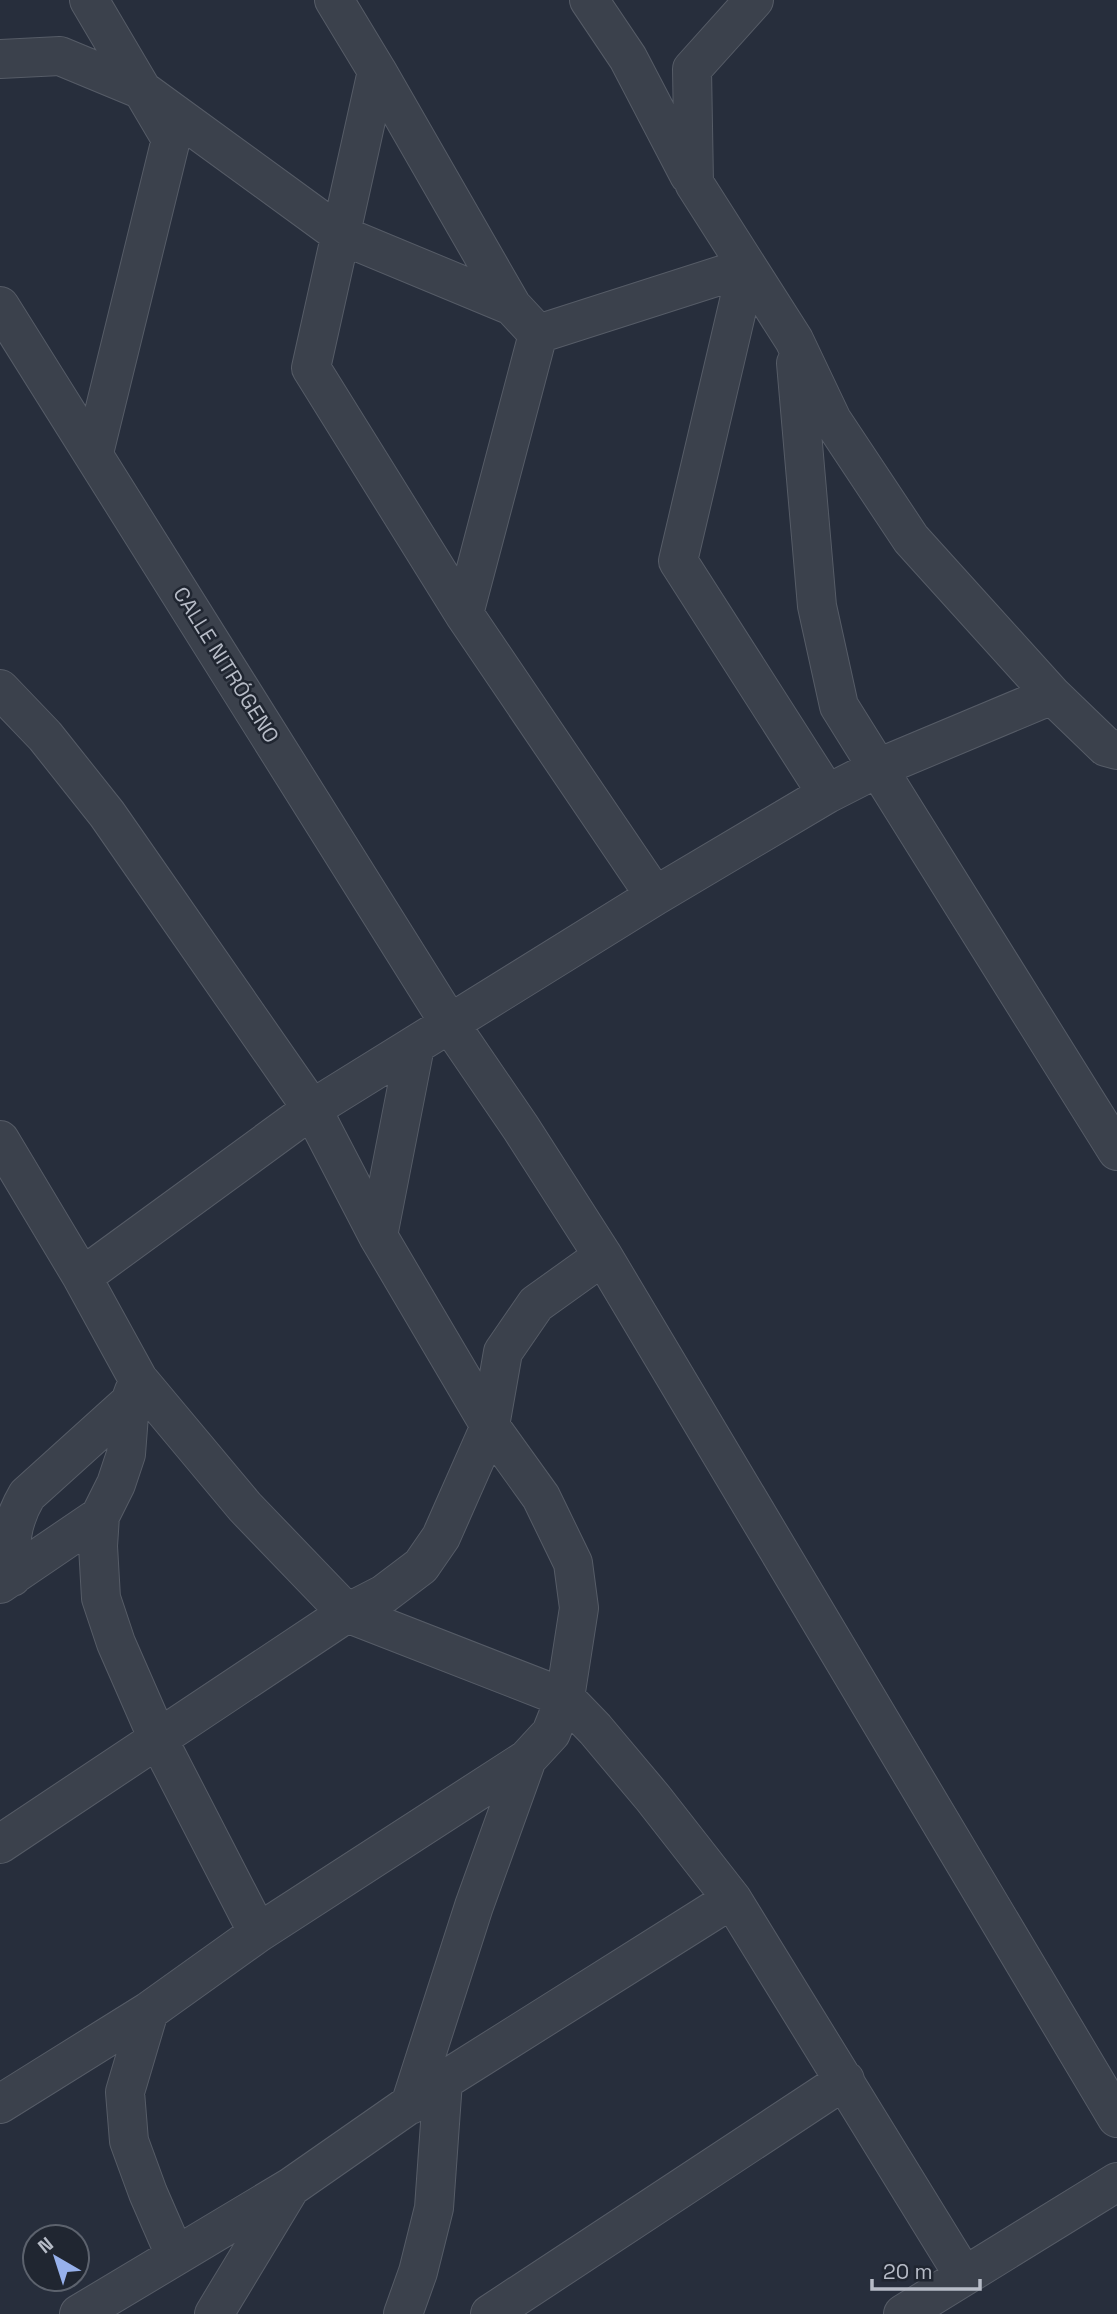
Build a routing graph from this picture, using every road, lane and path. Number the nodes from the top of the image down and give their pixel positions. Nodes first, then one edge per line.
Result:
1 (89, 0) edge
2 (334, 0) edge
3 (589, 0) edge
4 (754, 0) edge
5 (0, 59) edge
6 (377, 71) junction
7 (142, 90) junction
8 (694, 183) junction
9 (341, 235) junction
10 (747, 267) junction
11 (0, 306) edge
12 (512, 306) junction
13 (538, 334) junction
14 (793, 340) junction
15 (94, 453) junction
16 (464, 614) junction
17 (0, 689) edge
18 (1052, 695) junction
19 (1117, 750) edge
20 (878, 768) junction
21 (827, 794) junction
22 (655, 897) junction
23 (450, 1024) junction
24 (415, 1046) junction
25 (312, 1109) junction
26 (0, 1140) edge
27 (1117, 1151) edge
28 (378, 1236) junction
29 (603, 1256) junction
30 (82, 1278) junction
31 (134, 1391) junction
32 (490, 1426) junction
33 (100, 1516) junction
34 (6, 1581) edge
35 (347, 1613) junction
36 (565, 1698) junction
37 (158, 1739) junction
38 (527, 1759) junction
39 (0, 1844) edge
40 (732, 1899) junction
41 (258, 1933) junction
42 (149, 2011) junction
43 (845, 2080) junction
44 (443, 2081) junction
45 (0, 2104) edge
46 (410, 2105) junction
47 (1117, 2118) edge
48 (1117, 2182) edge
49 (291, 2187) junction
50 (175, 2255) junction
51 (964, 2276) junction
52 (79, 2314) edge
53 (215, 2314) edge
54 (403, 2314) edge
55 (490, 2314) edge
56 (903, 2314) edge

1 - 7 street
2 - 6 street
3 - 8 street
4 - 8 street
5 - 7 street
6 - 9 street
6 - 12 street
7 - 9 street
7 - 15 street
8 - 10 street
9 - 12 street
9 - 16 street
10 - 13 street
10 - 14 street
10 - 21 street
11 - 15 street, CALLE NITRÓGENO
12 - 13 street
13 - 16 street
14 - 18 street
14 - 20 street
15 - 23 street, CALLE NITRÓGENO
16 - 22 street
17 - 25 street
18 - 19 street
18 - 20 street
20 - 21 street
20 - 27 street
21 - 22 street
22 - 23 street
23 - 24 street
23 - 29 street, CALLE NITRÓGENO
24 - 25 street
24 - 28 street
25 - 28 street
25 - 30 street
26 - 30 street
28 - 32 street
29 - 32 street
29 - 47 street, CALLE NITRÓGENO
30 - 31 street
31 - 33 street
31 - 34 street
31 - 35 street
32 - 35 street
32 - 36 street
33 - 34 street
33 - 37 street
35 - 36 street
35 - 37 street
36 - 38 street
36 - 40 street
37 - 39 street
37 - 41 street
38 - 41 street
38 - 46 street
40 - 43 street
40 - 44 street
41 - 42 street
42 - 45 street
42 - 50 street
43 - 51 street
43 - 55 street
44 - 46 street
44 - 54 street
46 - 49 street
48 - 51 street
49 - 50 street
49 - 53 street
50 - 52 street
51 - 56 street

